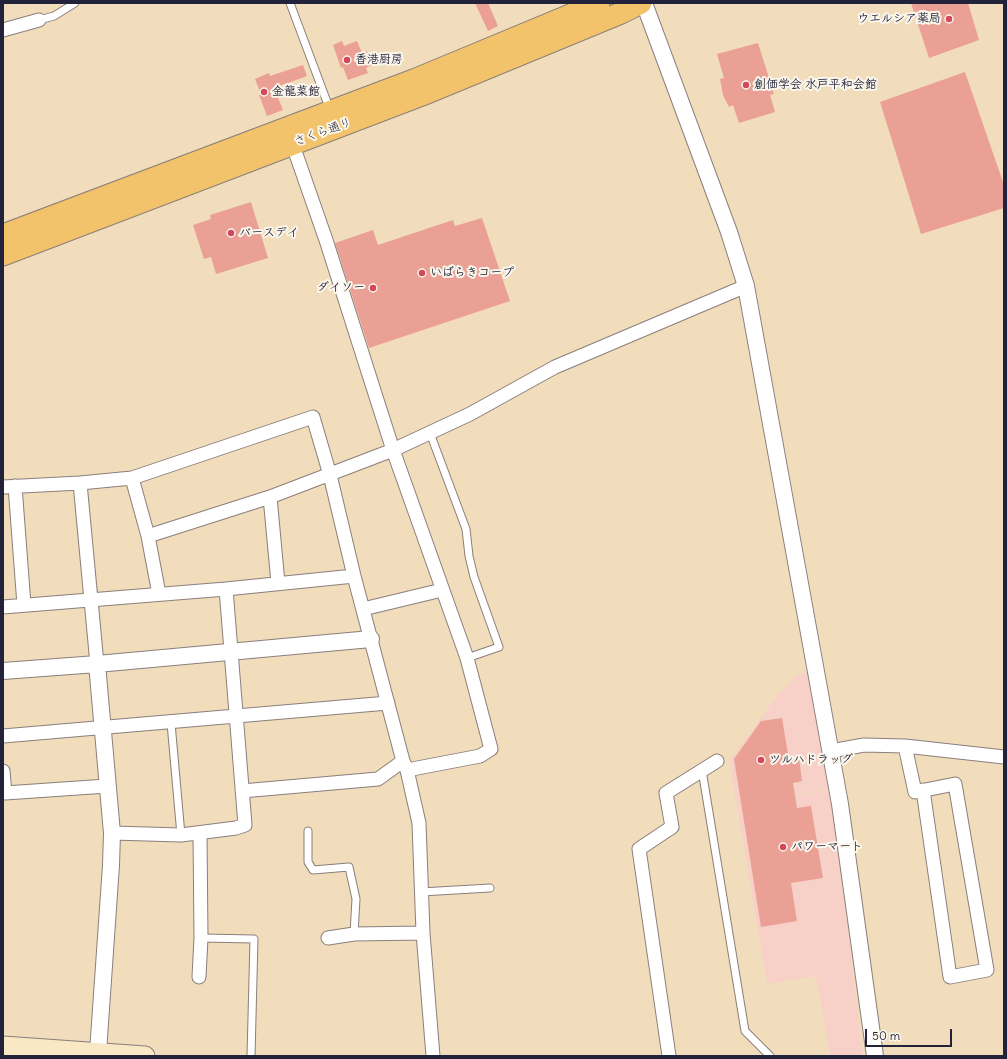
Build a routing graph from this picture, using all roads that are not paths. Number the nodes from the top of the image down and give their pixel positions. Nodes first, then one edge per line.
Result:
1 (75, 3) edge
2 (290, 3) edge
3 (598, 3) edge
4 (641, 3) edge
5 (644, 3) edge
6 (39, 20) joint
7 (3, 30) edge
8 (330, 111) junction
9 (290, 136) junction
10 (3, 235) edge
11 (3, 255) edge
12 (746, 286) junction
13 (430, 433) junction
14 (393, 450) junction
15 (330, 474) junction
16 (132, 478) junction
17 (80, 483) junction
18 (9, 486) edge
19 (270, 497) junction
20 (148, 536) junction
21 (354, 576) junction
22 (278, 583) junction
23 (226, 589) junction
24 (442, 590) junction
25 (160, 594) junction
26 (90, 599) junction
27 (24, 605) junction
28 (3, 607) edge
29 (363, 609) junction
30 (371, 640) junction
31 (230, 652) junction
32 (467, 658) junction
33 (97, 664) junction
34 (3, 671) edge
35 (388, 703) junction
36 (236, 716) junction
37 (171, 723) junction
38 (103, 728) junction
39 (3, 736) edge
40 (905, 746) junction
41 (831, 751) junction
42 (1004, 757) edge
43 (717, 760) dead end
44 (405, 766) junction
45 (702, 770) junction
46 (3, 771) edge
47 (107, 786) junction
48 (923, 790) junction
49 (242, 791) junction
50 (308, 831) dead end
51 (112, 833) junction
52 (200, 833) junction
53 (181, 835) junction
54 (490, 888) dead end
55 (421, 892) junction
56 (354, 934) junction
57 (423, 934) junction
58 (201, 938) junction
59 (328, 938) dead end
60 (200, 977) dead end
61 (3, 1046) edge
62 (20, 1052) edge
63 (98, 1052) junction
64 (123, 1055) edge
65 (145, 1056) edge
66 (251, 1056) edge
67 (433, 1056) edge
68 (670, 1056) edge
69 (770, 1056) edge
70 (875, 1056) edge

1 - 6 lane
2 - 8 lane
3 - 8 main road, さくら通り
4 - 9 main road, さくら通り
5 - 12 street
6 - 7 street
8 - 9 main road, さくら通り
9 - 10 main road, さくら通り
9 - 11 main road, さくら通り
9 - 14 street
12 - 13 street
12 - 41 street
13 - 14 street
13 - 32 lane
14 - 15 street
14 - 24 street
15 - 16 street
15 - 19 street
15 - 21 street
16 - 17 street
16 - 20 street
17 - 18 street
17 - 26 street
18 - 27 street
19 - 20 street
19 - 22 street
20 - 25 street
21 - 22 street
21 - 29 street
22 - 23 street
23 - 25 street
23 - 31 street
24 - 29 street
24 - 32 street
25 - 26 street
26 - 27 street
26 - 33 street
27 - 28 street
29 - 30 street
30 - 31 street
30 - 35 street
31 - 33 street
31 - 36 street
32 - 44 street
33 - 34 street
33 - 38 street
35 - 36 street
35 - 44 street
36 - 37 street
36 - 49 street
37 - 38 street
37 - 53 lane
38 - 39 street
38 - 47 street
40 - 41 street
40 - 42 street
40 - 48 street
41 - 70 street
43 - 45 street
44 - 49 street
44 - 55 street
45 - 68 street
45 - 69 lane
46 - 47 street
47 - 51 street
48 - 48 street
49 - 52 street
50 - 56 lane
51 - 53 street
51 - 63 street
52 - 53 street
52 - 58 street
54 - 55 lane
55 - 57 street
56 - 57 street
56 - 59 street
57 - 67 street
58 - 60 street
58 - 66 lane
61 - 62 main road
62 - 63 main road
63 - 64 main road
64 - 65 main road

